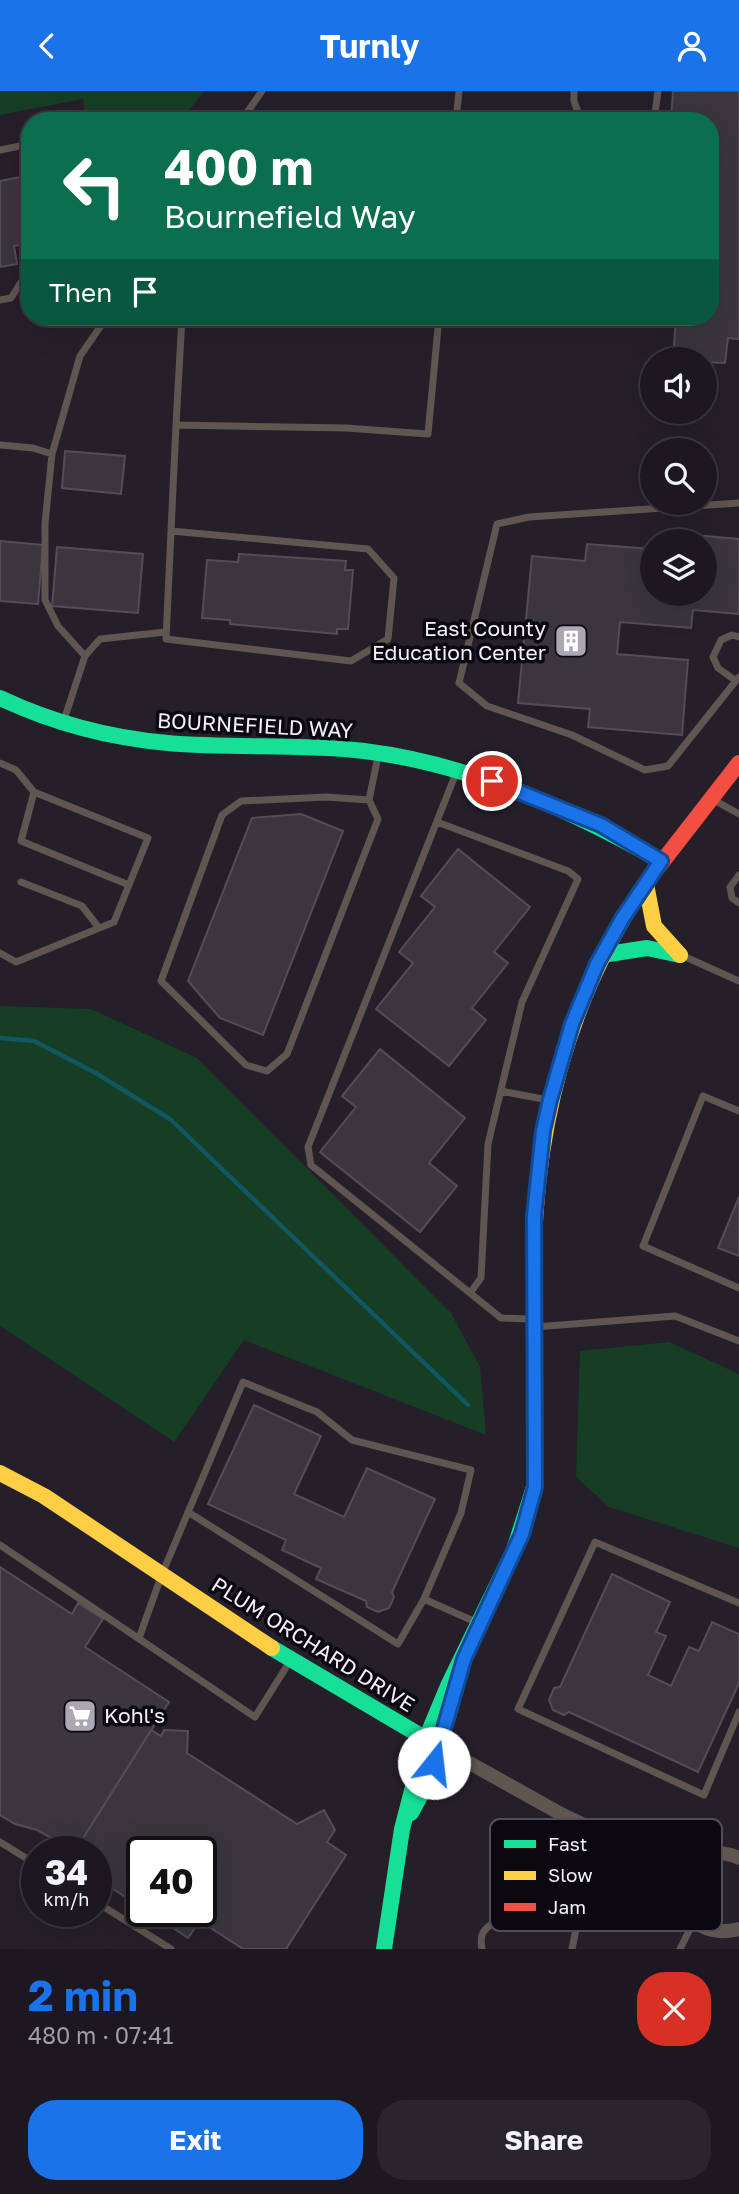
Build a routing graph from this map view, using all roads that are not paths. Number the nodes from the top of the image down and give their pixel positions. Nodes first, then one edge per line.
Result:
1 (262, 91) edge
2 (459, 91) edge
3 (574, 91) edge
4 (658, 91) edge
5 (247, 112) edge
6 (457, 112) edge
7 (578, 112) edge
8 (655, 112) edge
9 (21, 146) edge
10 (0, 150) edge
11 (21, 282) edge
12 (0, 300) edge
13 (101, 326) edge
14 (182, 326) edge
15 (438, 326) edge
16 (176, 425) junction
17 (0, 445) edge
18 (52, 454) junction
19 (739, 503) edge
20 (171, 531) junction
21 (166, 632) junction
22 (739, 637) edge
23 (85, 656) junction
24 (737, 679) edge
25 (0, 698) edge
26 (63, 724) junction
27 (378, 755) junction
28 (0, 763) edge
29 (739, 763) edge
30 (457, 772) junction
31 (34, 792) junction
32 (711, 798) junction
33 (369, 800) junction
34 (739, 814) edge
35 (437, 822) junction
36 (661, 861) junction
37 (739, 875) edge
38 (21, 882) dead end
39 (129, 884) junction
40 (646, 884) junction
41 (739, 903) edge
42 (99, 928) junction
43 (0, 953) edge
44 (680, 954) junction
45 (603, 955) junction
46 (739, 981) edge
47 (501, 1091) junction
48 (550, 1100) junction
49 (739, 1111) edge
50 (739, 1288) edge
51 (470, 1293) junction
52 (534, 1323) junction
53 (739, 1342) edge
54 (0, 1473) edge
55 (188, 1512) junction
56 (0, 1545) edge
57 (162, 1574) junction
58 (424, 1599) junction
59 (739, 1603) edge
60 (482, 1624) junction
61 (139, 1638) junction
62 (291, 1660) junction
63 (739, 1712) edge
64 (433, 1742) junction
65 (572, 1819) edge
66 (0, 1842) edge
67 (21, 1855) edge
68 (112, 1912) edge
69 (490, 1926) edge
70 (739, 1929) edge
71 (576, 1931) edge
72 (689, 1931) edge
73 (713, 1931) edge
74 (171, 1949) edge
75 (384, 1949) edge
76 (482, 1949) edge
77 (572, 1949) edge
78 (680, 1949) edge

1 - 5 lane
2 - 6 lane
3 - 7 lane
4 - 8 lane
9 - 10 lane
11 - 12 lane
13 - 18 lane
14 - 16 lane
15 - 16 lane
16 - 20 lane
17 - 18 lane
18 - 23 lane
19 - 24 lane
20 - 21 lane
20 - 21 lane
21 - 23 lane
22 - 24 lane
23 - 26 lane
25 - 26 street, BOURNEFIELD WAY
26 - 27 street, BOURNEFIELD WAY
27 - 30 street, BOURNEFIELD WAY
27 - 33 lane
28 - 31 lane
29 - 32 street
30 - 35 lane
30 - 36 street, BOURNEFIELD WAY
31 - 39 lane
31 - 39 lane
32 - 34 lane
32 - 36 street
33 - 33 lane
35 - 47 lane
35 - 51 lane
36 - 40 street
37 - 41 lane
38 - 42 lane
39 - 42 lane
40 - 44 street
40 - 45 street
42 - 43 lane
44 - 45 street
44 - 46 lane
45 - 48 street
47 - 48 lane
47 - 51 lane
48 - 52 street
49 - 50 lane
51 - 52 lane
52 - 53 lane
52 - 60 street
54 - 57 street, PLUM ORCHARD DRIVE
55 - 57 lane
55 - 58 lane
55 - 58 lane
56 - 61 lane
57 - 61 lane
57 - 62 street, PLUM ORCHARD DRIVE
58 - 60 lane
59 - 63 lane
60 - 64 street
61 - 62 lane
62 - 64 street, PLUM ORCHARD DRIVE
64 - 65 street, PLUM ORCHARD DRIVE
64 - 75 street
66 - 67 lane
68 - 74 lane
69 - 76 lane
70 - 73 street
71 - 77 lane
72 - 78 lane

